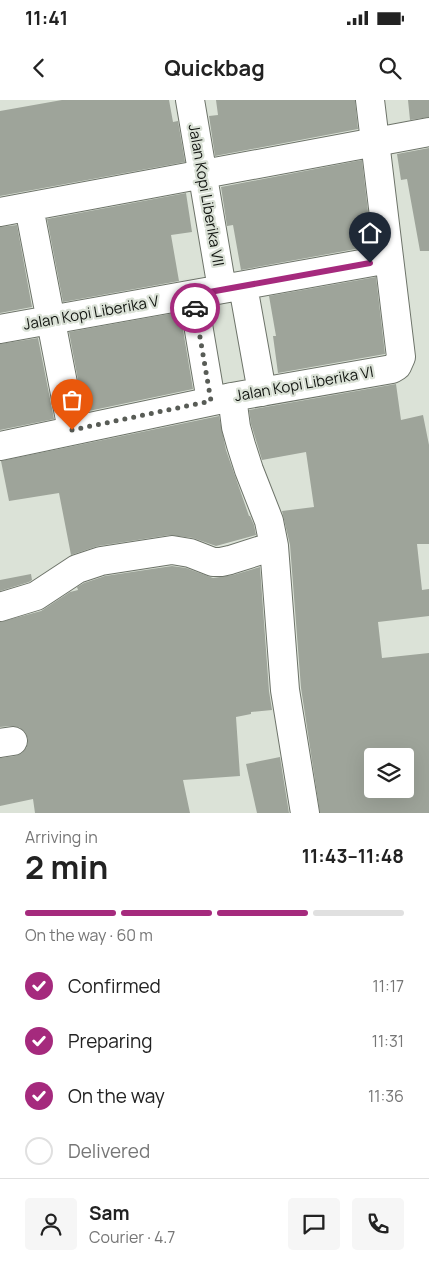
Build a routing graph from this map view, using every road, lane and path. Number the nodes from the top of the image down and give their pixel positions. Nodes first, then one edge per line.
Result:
1 (190, 100) edge
2 (370, 100) edge
3 (429, 132) edge
4 (375, 141) junction
5 (203, 174) junction
6 (29, 207) junction
7 (0, 212) edge
8 (389, 259) junction
9 (233, 288) junction
10 (193, 295) junction
11 (51, 320) junction
12 (0, 329) edge
13 (262, 392) junction
14 (221, 399) junction
15 (72, 430) junction
16 (0, 446) edge
17 (274, 546) junction
18 (0, 607) edge
19 (305, 813) edge

1 - 5 street, Jalan Kopi Liberika VII
2 - 4 street
3 - 4 street
4 - 5 street
4 - 8 street
5 - 6 street
5 - 9 street, Jalan Kopi Liberika VII
6 - 7 street
6 - 11 street
8 - 9 street, Jalan Kopi Liberika V
8 - 13 street, Jalan Kopi Liberika VI
9 - 10 street, Jalan Kopi Liberika V
9 - 13 street, Jalan Kopi Liberika VII
10 - 11 street, Jalan Kopi Liberika V
10 - 14 street
11 - 12 street, Jalan Kopi Liberika V
11 - 15 street
13 - 14 street, Jalan Kopi Liberika VI
14 - 15 street, Jalan Kopi Liberika VI
14 - 17 street
15 - 16 street, Jalan Kopi Liberika VI
17 - 18 street
17 - 19 street

